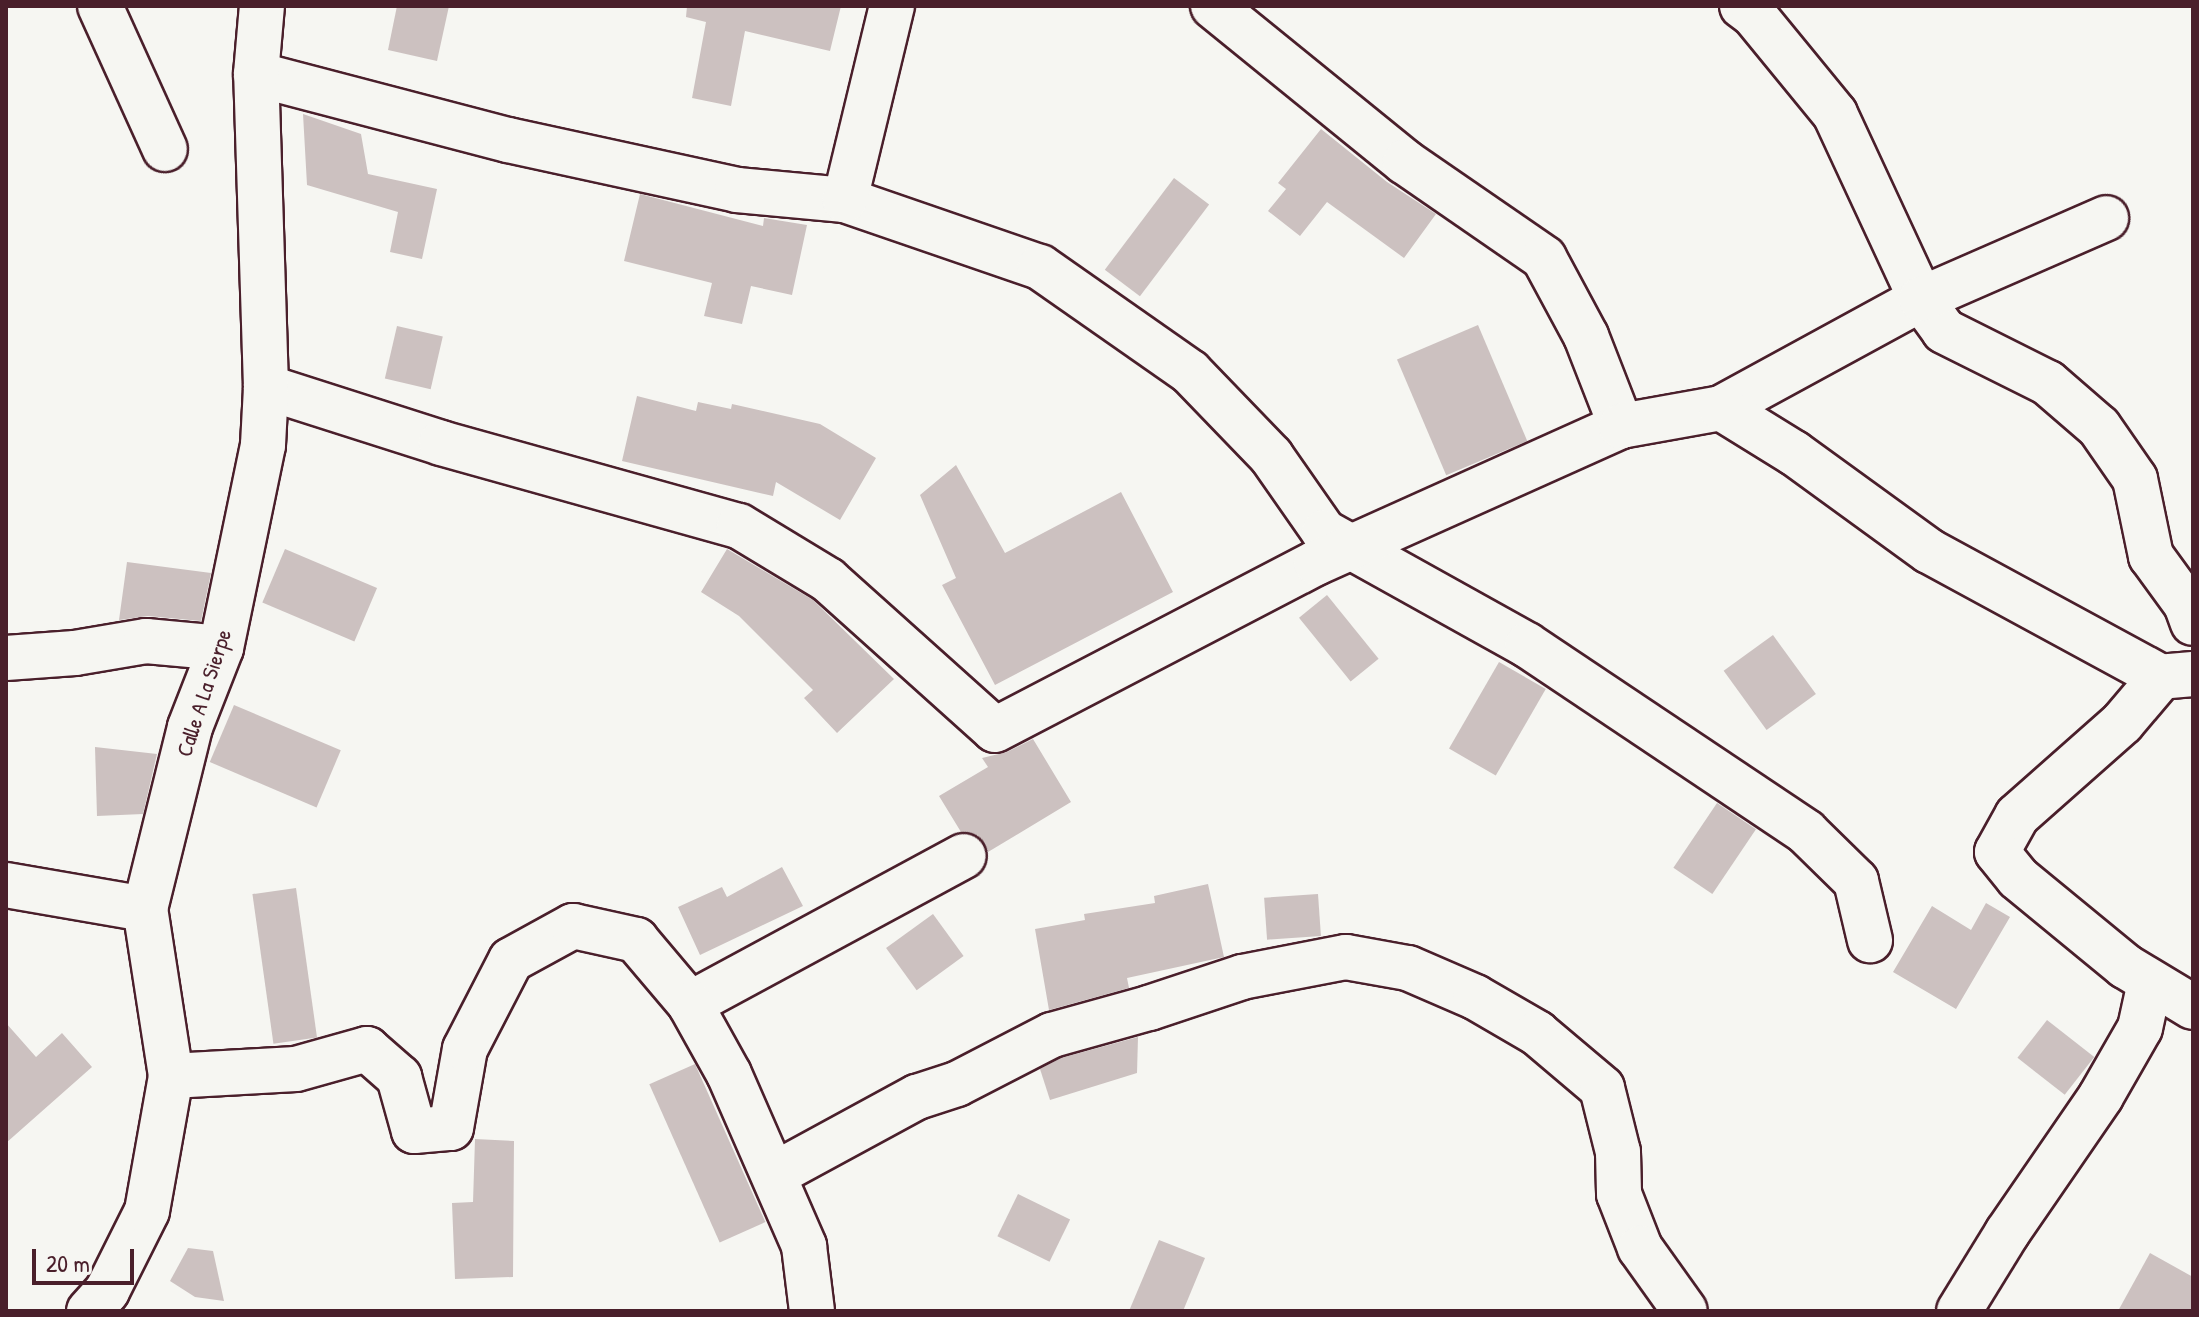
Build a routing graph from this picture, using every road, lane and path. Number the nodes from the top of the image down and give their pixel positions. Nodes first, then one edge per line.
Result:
1 (100, 6) edge
2 (262, 6) edge
3 (892, 6) edge
4 (1213, 6) edge
5 (1742, 6) edge
6 (256, 74) junction
7 (165, 149) dead end
8 (845, 200) junction
9 (2106, 218) dead end
10 (1921, 299) junction
11 (266, 387) junction
12 (1721, 408) junction
13 (1621, 426) junction
14 (1351, 550) junction
15 (2193, 623) edge
16 (221, 648) junction
17 (6, 658) edge
18 (2177, 675) edge
19 (964, 856) dead end
20 (6, 885) edge
21 (145, 909) junction
22 (1870, 940) dead end
23 (2150, 982) junction
24 (690, 1004) junction
25 (2193, 1007) edge
26 (171, 1076) junction
27 (775, 1174) junction
28 (89, 1311) edge
29 (812, 1311) edge
30 (1685, 1311) edge
31 (1959, 1311) edge

1 - 7 street
2 - 6 street, Calle A La Sierpe
3 - 8 street
4 - 13 street
5 - 10 street
6 - 8 street
6 - 11 street, Calle A La Sierpe
8 - 14 street
9 - 10 street
10 - 12 street
10 - 15 street
11 - 14 street
11 - 16 street, Calle A La Sierpe
12 - 13 street
12 - 18 street
13 - 14 street
14 - 22 street
16 - 17 street
16 - 21 street, Calle A La Sierpe
18 - 23 street
19 - 24 street
20 - 21 street
21 - 26 street, Calle A La Sierpe
23 - 25 street
23 - 31 street
24 - 26 street
24 - 27 street
26 - 28 street, Calle A La Sierpe
27 - 29 street
27 - 30 street

